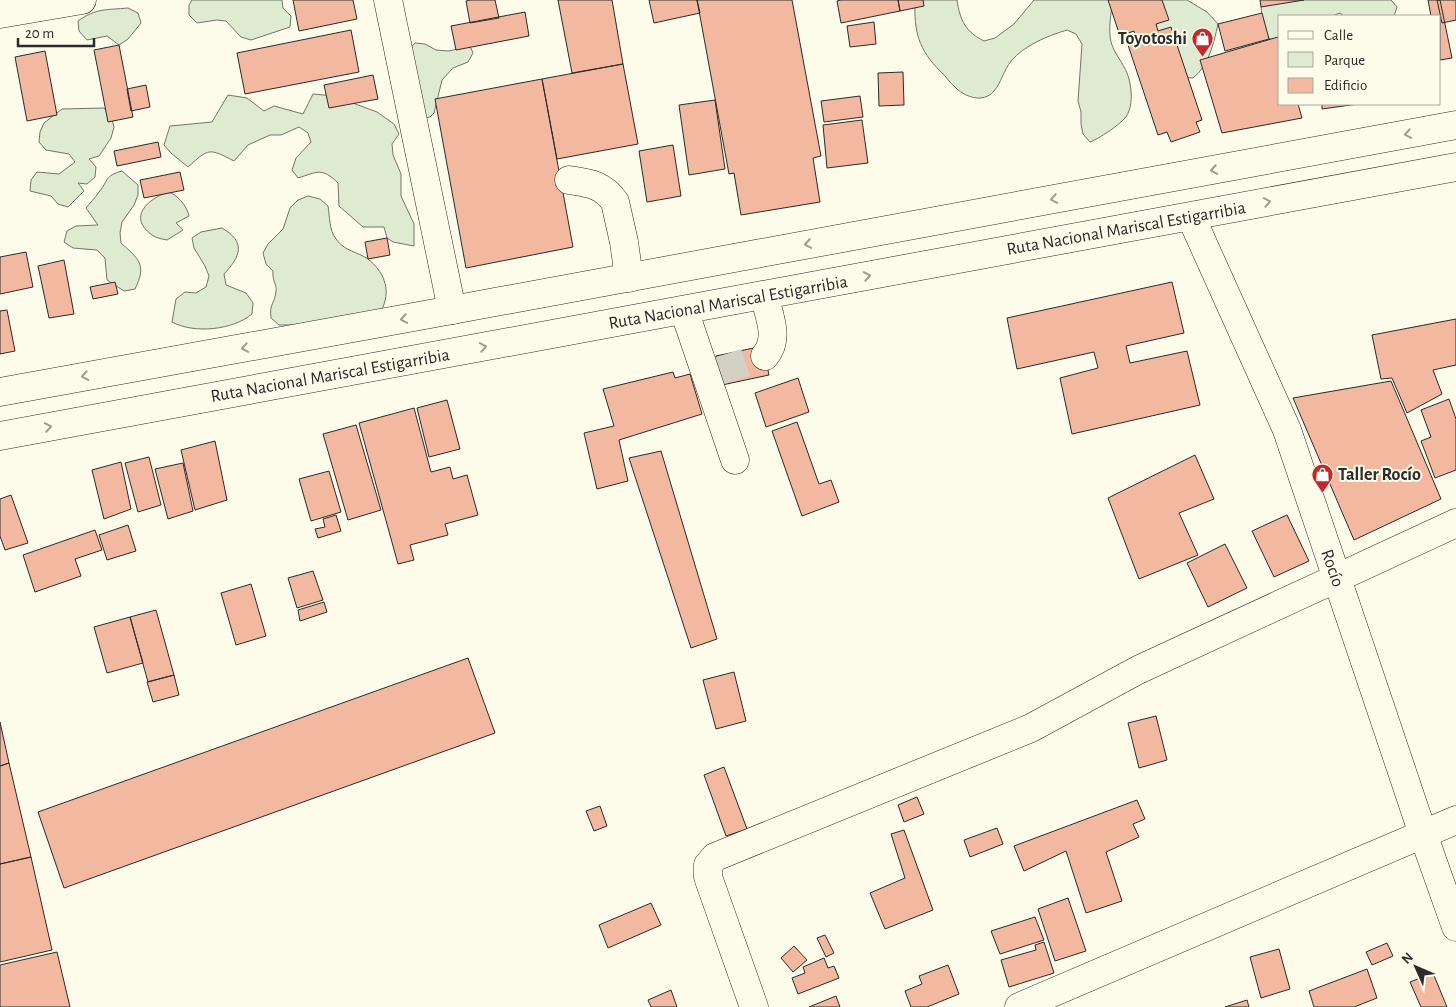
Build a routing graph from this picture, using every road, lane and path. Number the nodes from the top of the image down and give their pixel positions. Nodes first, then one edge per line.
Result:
1 (82, 0) edge
2 (388, 0) edge
3 (0, 14) edge
4 (1456, 125) edge
5 (1456, 167) edge
6 (569, 180) dead end
7 (1191, 217) junction
8 (628, 278) junction
9 (764, 295) junction
10 (452, 310) junction
11 (684, 310) junction
12 (765, 356) dead end
13 (0, 392) edge
14 (0, 436) edge
15 (735, 460) dead end
16 (1456, 523) edge
17 (1337, 578) junction
18 (1456, 820) edge
19 (1423, 834) junction
20 (1456, 927) edge
21 (754, 1007) edge
22 (1019, 1007) edge

1 - 3 main road
2 - 10 main road
4 -> 8 main road
7 -> 5 main road, Ruta Nacional Mariscal Estigarribia
6 - 8 main road
9 -> 7 main road, Ruta Nacional Mariscal Estigarribia
7 - 17 main road, Rocío
8 - 10 main road
9 - 11 main road, Ruta Nacional Mariscal Estigarribia
9 - 12 main road
10 -> 13 main road
14 -> 11 main road, Ruta Nacional Mariscal Estigarribia
11 - 15 main road
16 - 17 main road
17 - 19 main road, Rocío
17 - 21 main road
18 - 19 main road
19 - 20 main road, Rocío
19 - 22 main road

